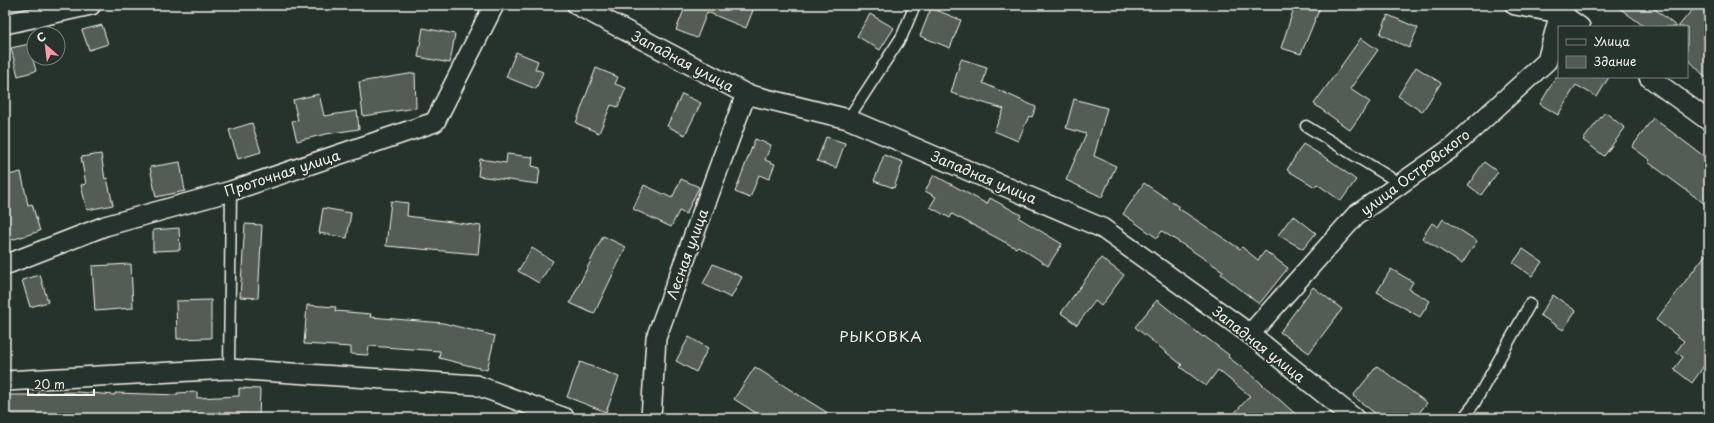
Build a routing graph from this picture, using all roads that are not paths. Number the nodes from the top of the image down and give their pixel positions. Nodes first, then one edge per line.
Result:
1 (91, 5) edge
2 (494, 5) edge
3 (577, 5) edge
4 (915, 5) edge
5 (1518, 5) edge
6 (1563, 9) edge
7 (5, 24) edge
8 (1579, 26) edge
9 (1650, 78) edge
10 (746, 94) junction
11 (848, 119) junction
12 (1709, 121) edge
13 (1306, 126) dead end
14 (1401, 184) junction
15 (231, 191) junction
16 (5, 265) edge
17 (1530, 304) dead end
18 (1250, 334) junction
19 (229, 369) junction
20 (5, 381) edge
21 (565, 418) edge
22 (648, 418) edge
23 (1354, 418) edge
24 (1463, 418) edge

1 - 7 street
2 - 15 street, Проточная улица
3 - 10 street, Западная улица
4 - 11 lane
5 - 6 street
6 - 8 street
6 - 14 street, улица Островского
9 - 12 street
10 - 11 street, Западная улица
10 - 22 street, Лесная улица
11 - 18 street, Западная улица
13 - 14 lane
14 - 18 street, улица Островского
15 - 16 street, Проточная улица
15 - 19 lane
17 - 24 lane
18 - 23 street, Западная улица
19 - 20 street
19 - 21 street

